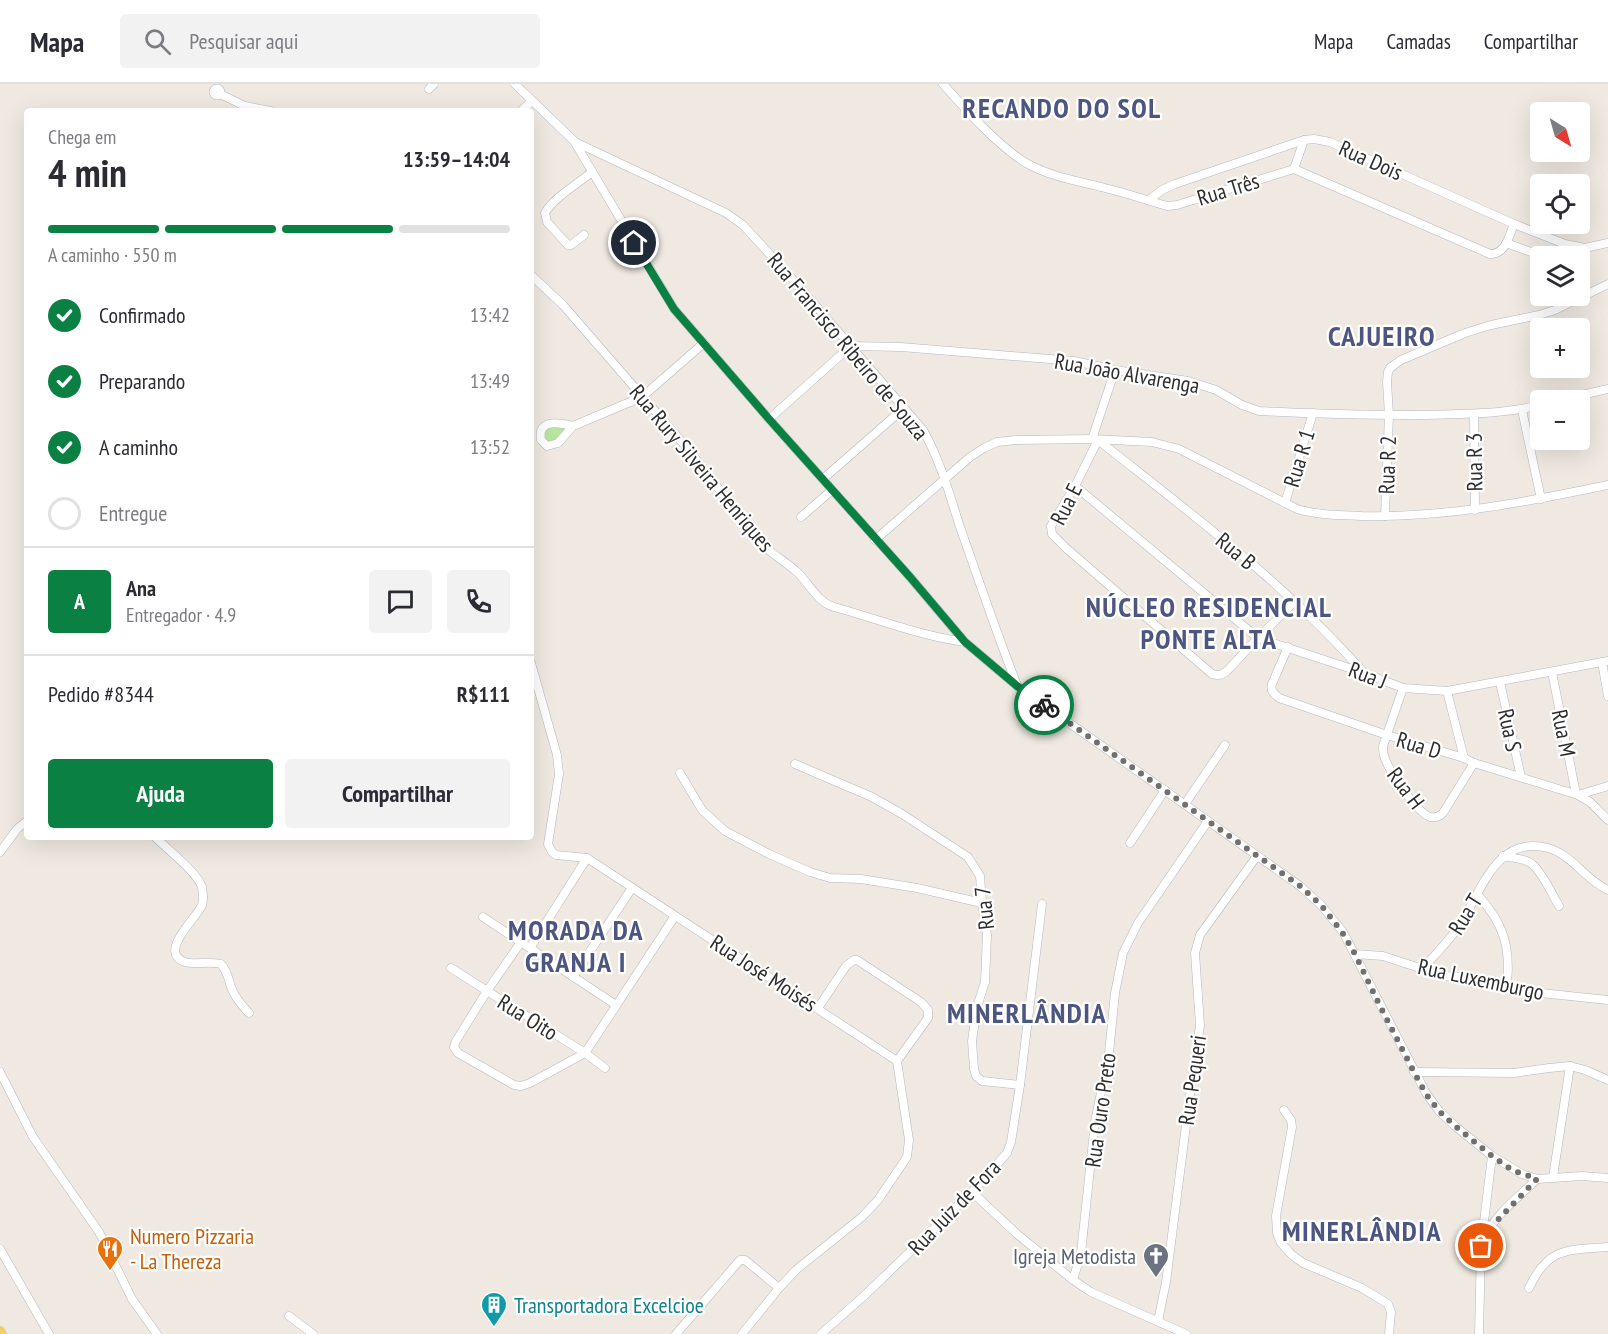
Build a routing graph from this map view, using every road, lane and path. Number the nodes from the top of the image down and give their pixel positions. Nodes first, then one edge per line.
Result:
1 (515, 84) edge
2 (943, 84) edge
3 (220, 94) dead end
4 (532, 100) junction
5 (255, 108) edge
6 (524, 108) edge
7 (1304, 140) junction
8 (574, 141) junction
9 (1294, 169) junction
10 (592, 172) junction
11 (1149, 200) junction
12 (1514, 224) junction
13 (584, 235) dead end
14 (1506, 243) junction
15 (1608, 243) edge
16 (1530, 252) edge
17 (534, 278) edge
18 (1608, 284) edge
19 (704, 343) junction
20 (852, 346) junction
21 (1115, 370) junction
22 (1608, 389) edge
23 (1590, 393) edge
24 (642, 397) junction
25 (904, 408) junction
26 (1530, 408) edge
27 (1522, 410) junction
28 (1313, 413) junction
29 (1474, 414) junction
30 (1389, 415) junction
31 (769, 419) junction
32 (573, 426) dead end
33 (1095, 439) junction
34 (823, 479) junction
35 (944, 479) junction
36 (1608, 485) edge
37 (1076, 486) junction
38 (832, 490) junction
39 (1541, 499) junction
40 (1285, 503) junction
41 (1475, 510) junction
42 (1385, 516) junction
43 (801, 517) dead end
44 (875, 540) junction
45 (1295, 601) junction
46 (1258, 638) junction
47 (965, 642) junction
48 (1288, 647) junction
49 (1007, 659) junction
50 (1605, 662) edge
51 (996, 669) junction
52 (1552, 672) junction
53 (534, 673) edge
54 (1364, 673) junction
55 (1500, 682) junction
56 (1017, 686) junction
57 (1403, 688) junction
58 (1447, 691) junction
59 (1608, 696) edge
60 (1387, 735) junction
61 (1225, 745) dead end
62 (1464, 758) junction
63 (1473, 763) junction
64 (795, 764) dead end
65 (680, 773) dead end
66 (1521, 777) junction
67 (1608, 786) edge
68 (1165, 790) junction
69 (1577, 795) junction
70 (1185, 804) junction
71 (1608, 820) edge
72 (1208, 821) junction
73 (24, 823) edge
74 (158, 840) edge
75 (1130, 843) dead end
76 (0, 852) edge
77 (1257, 856) junction
78 (1503, 856) junction
79 (587, 858) junction
80 (632, 888) junction
81 (1608, 890) edge
82 (1478, 895) junction
83 (982, 903) junction
84 (1042, 903) dead end
85 (1559, 906) dead end
86 (675, 916) junction
87 (483, 917) dead end
88 (521, 942) junction
89 (531, 948) junction
90 (1355, 954) junction
91 (451, 968) dead end
92 (1422, 969) junction
93 (573, 977) junction
94 (1507, 984) junction
95 (487, 991) junction
96 (1608, 1000) edge
97 (616, 1005) junction
98 (818, 1008) junction
99 (249, 1013) dead end
100 (585, 1053) junction
101 (897, 1061) junction
102 (1570, 1066) junction
103 (605, 1068) dead end
104 (0, 1072) edge
105 (1414, 1072) junction
106 (1608, 1080) edge
107 (1020, 1086) junction
108 (1284, 1110) dead end
109 (1492, 1156) junction
110 (1553, 1177) junction
111 (1608, 1178) edge
112 (1537, 1179) junction
113 (972, 1192) junction
114 (1485, 1209) junction
115 (1501, 1215) junction
116 (1481, 1246) junction
117 (1608, 1247) edge
118 (0, 1249) edge
119 (1073, 1280) junction
120 (779, 1288) junction
121 (1529, 1288) dead end
122 (289, 1317) dead end
123 (1158, 1321) junction
124 (49, 1334) edge
125 (157, 1334) edge
126 (313, 1334) edge
127 (676, 1334) edge
128 (742, 1334) edge
129 (821, 1334) edge
130 (1186, 1334) edge
131 (1389, 1334) edge
132 (1479, 1334) edge

1 - 4 street
2 - 11 street, Rua Três
3 - 5 street
4 - 6 street
4 - 8 street
7 - 9 street
7 - 11 street, Rua Dois
7 - 12 street, Rua Dois
8 - 10 street
8 - 20 street, Rua Francisco Ribeiro de Souza
9 - 11 street, Rua Três
9 - 14 street
10 - 13 street
10 - 19 street
12 - 14 street
12 - 15 street, Rua Dois
14 - 16 street
17 - 24 street, Rua Rury Silveira Henriques
18 - 30 street, Rua R 2
19 - 24 street
19 - 31 street
20 - 21 street, Rua João Alvarenga
20 - 25 street, Rua Francisco Ribeiro de Souza
20 - 31 street
21 - 28 street, Rua João Alvarenga
21 - 33 street, Rua E
22 - 23 street
24 - 32 street
24 - 47 street, Rua Rury Silveira Henriques
25 - 34 street
25 - 35 street, Rua Francisco Ribeiro de Souza
26 - 27 street, Rua João Alvarenga
27 - 29 street, Rua João Alvarenga
27 - 39 street
28 - 30 street, Rua João Alvarenga
28 - 40 street, Rua R 1
29 - 30 street, Rua João Alvarenga
29 - 41 street, Rua R 3
30 - 42 street, Rua R 2
31 - 34 street
33 - 35 street
33 - 37 street, Rua E
33 - 40 street
33 - 45 street, Rua B
34 - 38 street
35 - 44 street
35 - 49 street, Rua Francisco Ribeiro de Souza
36 - 39 street
37 - 46 street, Rua J
37 - 46 street, Rua E
38 - 43 street
38 - 44 street
39 - 41 street
40 - 42 street
41 - 42 street
44 - 47 street
45 - 46 street, Rua E
45 - 54 street, Rua B
46 - 48 street, Rua J
47 - 51 street
48 - 54 street, Rua J
48 - 60 street, Rua D
49 - 51 street
49 - 56 street, Rua Francisco Ribeiro de Souza
50 - 52 street, Rua J
50 - 59 street
51 - 56 street
52 - 55 street, Rua J
52 - 69 street, Rua M
53 - 79 street, Rua José Moisés
54 - 57 street, Rua J
55 - 58 street, Rua J
55 - 66 street, Rua S
56 - 68 street
57 - 58 street, Rua J
57 - 60 street, Rua H
58 - 62 street
60 - 62 street, Rua D
60 - 63 street, Rua H
61 - 70 street
62 - 63 street, Rua D
63 - 66 street, Rua D
64 - 83 street, Rua 7
65 - 83 street
66 - 69 street, Rua D
67 - 69 street
68 - 70 street
68 - 75 street
69 - 71 street, Rua D
70 - 72 street
72 - 77 street
72 - 119 street, Rua Ouro Preto
73 - 76 street
74 - 99 street
77 - 90 street
77 - 123 street, Rua Pequeri
78 - 81 street
78 - 82 street, Rua T
78 - 85 street
79 - 80 street, Rua José Moisés
79 - 89 street
80 - 86 street, Rua José Moisés
80 - 93 street
82 - 92 street, Rua T
82 - 94 street
83 - 107 street, Rua 7
84 - 107 street, Rua Juiz de Fora
86 - 97 street
86 - 98 street, Rua José Moisés
87 - 88 street
88 - 89 street
88 - 95 street
89 - 93 street
90 - 92 street, Rua Luxemburgo
90 - 105 street
91 - 95 street, Rua Oito
92 - 94 street, Rua Luxemburgo
93 - 97 street
94 - 96 street, Rua Luxemburgo
95 - 100 street, Rua Oito
95 - 100 street
97 - 100 street
98 - 101 street, Rua José Moisés
98 - 101 street
100 - 103 street, Rua Oito
101 - 120 street
102 - 105 street
102 - 106 street
102 - 110 street
104 - 125 street
105 - 109 street
107 - 113 street, Rua Juiz de Fora
108 - 131 street
109 - 112 street
109 - 114 street
110 - 111 street
110 - 112 street
112 - 115 street
113 - 119 street
113 - 129 street, Rua Juiz de Fora
114 - 115 street
114 - 116 street
115 - 116 street
116 - 132 street
117 - 121 street
118 - 124 street
119 - 123 street
120 - 127 street
120 - 128 street
122 - 126 street
123 - 130 street

